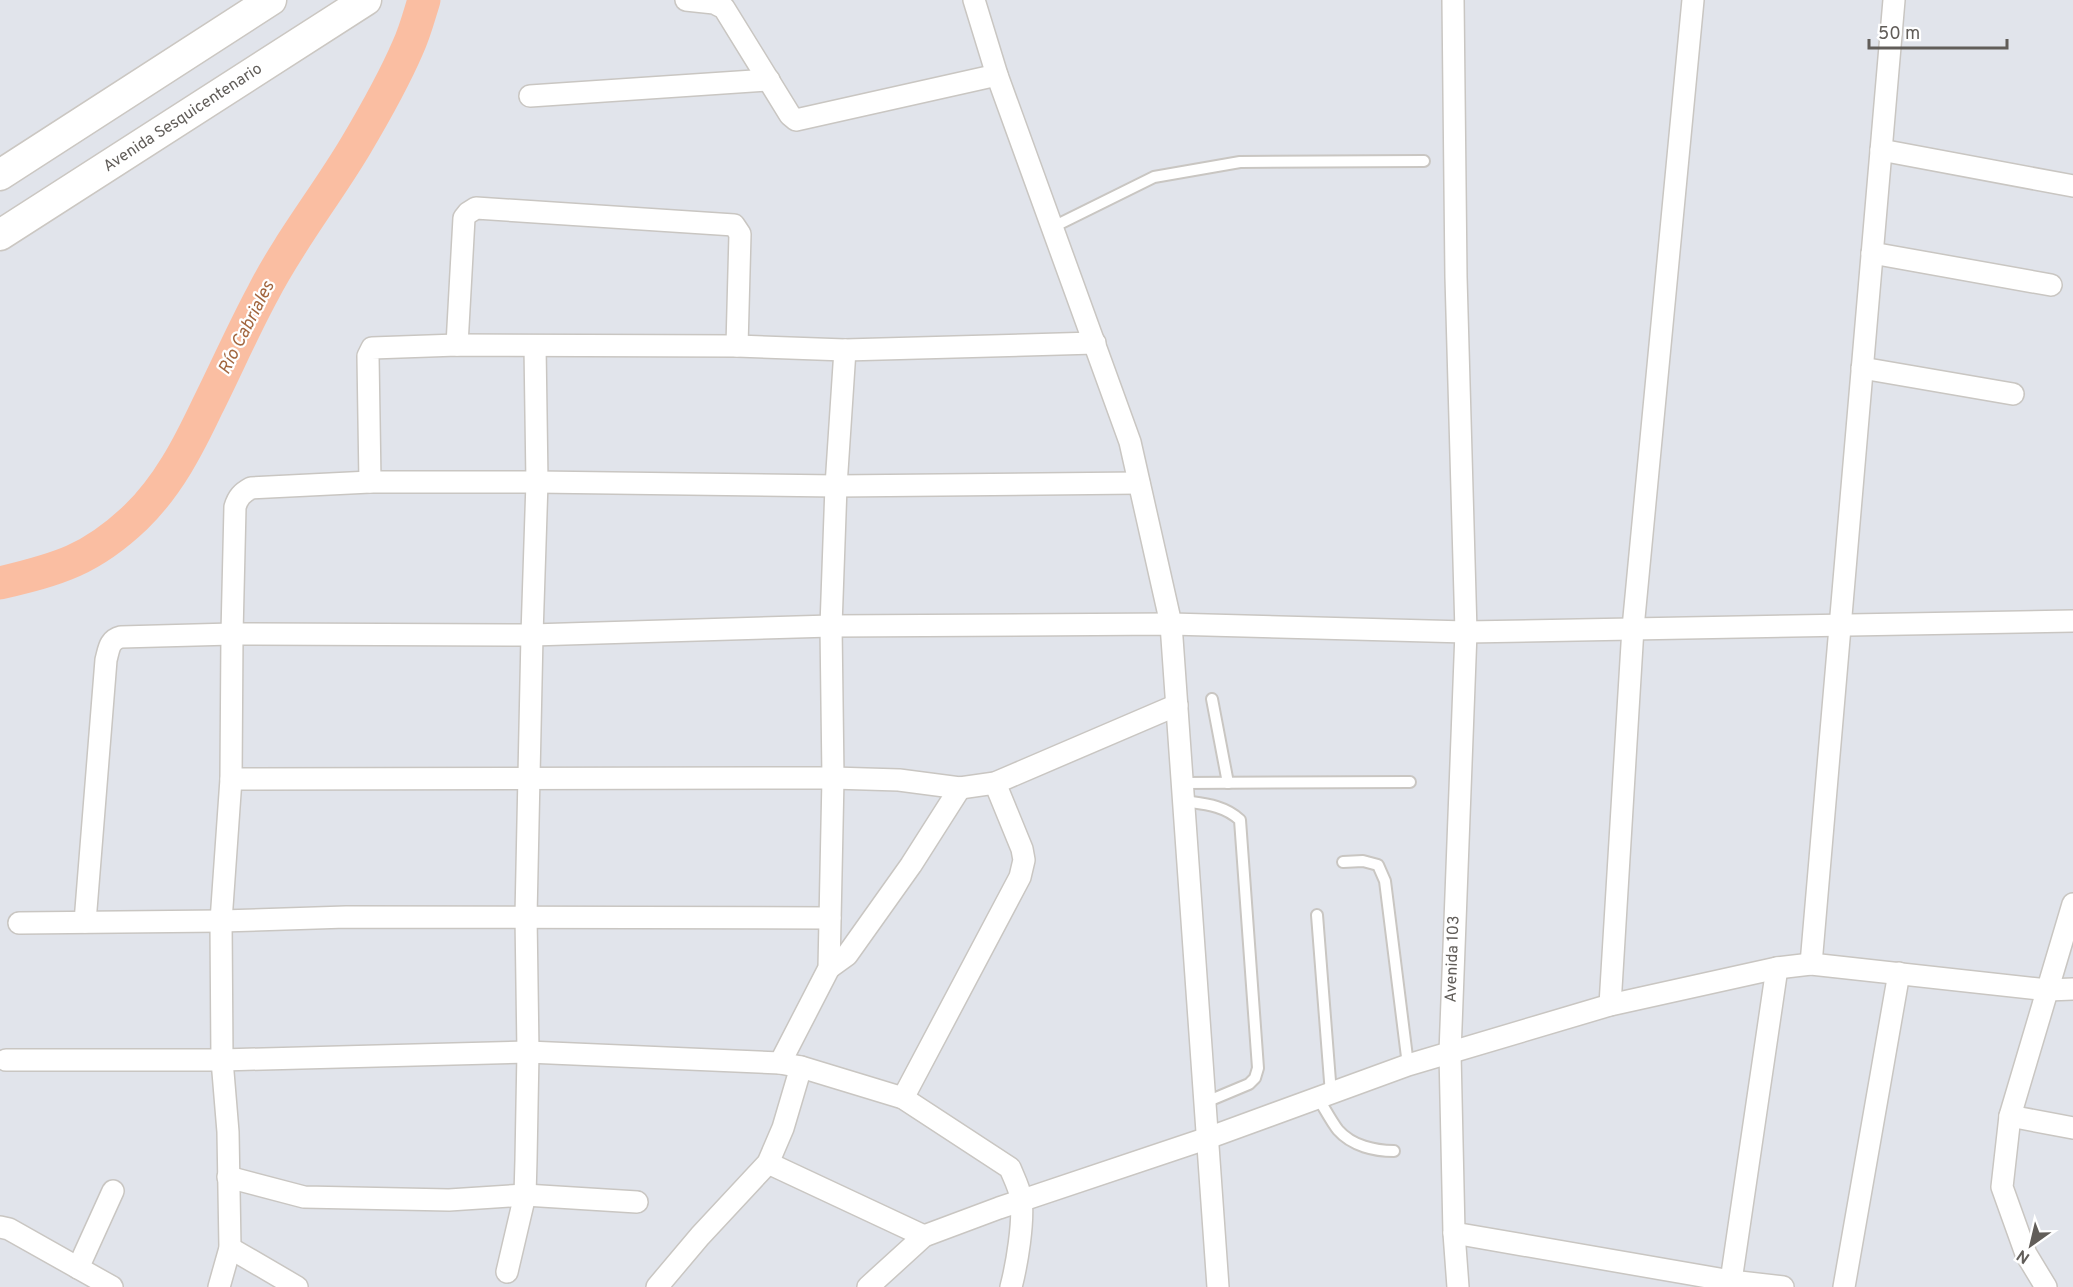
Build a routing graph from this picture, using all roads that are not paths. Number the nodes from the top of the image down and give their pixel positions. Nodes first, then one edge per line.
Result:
1 (270, 0) edge
2 (366, 0) edge
3 (686, 0) edge
4 (974, 0) edge
5 (1453, 0) edge
6 (1693, 0) edge
7 (1894, 0) edge
8 (997, 75) junction
9 (769, 80) junction
10 (530, 96) dead end
11 (1881, 150) junction
12 (1424, 161) dead end
13 (0, 175) edge
14 (2073, 186) edge
15 (1053, 227) junction
16 (0, 235) edge
17 (1872, 253) junction
18 (2051, 285) dead end
19 (1095, 343) junction
20 (457, 345) junction
21 (535, 346) junction
22 (737, 346) junction
23 (845, 350) junction
24 (1862, 368) junction
25 (2013, 394) dead end
26 (370, 482) junction
27 (537, 482) junction
28 (1139, 483) junction
29 (836, 486) junction
30 (2073, 621) edge
31 (1171, 624) junction
32 (831, 626) junction
33 (1841, 626) junction
34 (1633, 628) junction
35 (1466, 632) junction
36 (232, 634) junction
37 (532, 636) junction
38 (1212, 699) dead end
39 (1177, 705) junction
40 (529, 778) junction
41 (833, 778) junction
42 (231, 779) junction
43 (1410, 782) dead end
44 (995, 783) junction
45 (1228, 783) junction
46 (960, 788) junction
47 (1183, 792) junction
48 (1343, 862) dead end
49 (2073, 904) edge
50 (1317, 915) dead end
51 (526, 916) junction
52 (830, 918) junction
53 (221, 921) junction
54 (85, 922) junction
55 (19, 924) dead end
56 (1811, 964) junction
57 (1777, 968) junction
58 (829, 969) junction
59 (1899, 973) junction
60 (2048, 990) junction
61 (2073, 990) edge
62 (1610, 1005) junction
63 (528, 1052) junction
64 (1450, 1053) junction
65 (6, 1060) dead end
66 (222, 1060) junction
67 (780, 1063) junction
68 (1408, 1065) junction
69 (801, 1067) junction
70 (1324, 1096) junction
71 (903, 1098) junction
72 (1206, 1102) junction
73 (2010, 1116) junction
74 (2073, 1128) edge
75 (1208, 1138) junction
76 (1394, 1152) dead end
77 (768, 1163) junction
78 (228, 1177) junction
79 (113, 1191) dead end
80 (525, 1196) junction
81 (1021, 1201) junction
82 (637, 1202) dead end
83 (0, 1227) edge
84 (1454, 1233) junction
85 (924, 1236) junction
86 (230, 1248) junction
87 (78, 1268) junction
88 (507, 1272) dead end
89 (1731, 1281) junction
90 (288, 1285) edge
91 (112, 1287) edge
92 (219, 1287) edge
93 (657, 1287) edge
94 (868, 1287) edge
95 (1011, 1287) edge
96 (1218, 1287) edge
97 (1458, 1287) edge
98 (1783, 1287) edge
99 (1844, 1287) edge
100 (2046, 1287) edge

1 - 13 main road
2 - 16 main road, Avenida Sesquicentenario
3 - 9 street
4 - 8 street
5 - 35 street, Avenida 103
6 - 34 street
7 - 11 street
8 - 9 street
8 - 15 street
9 - 10 street
11 - 14 street
11 - 17 street
12 - 15 lane
15 - 19 street
17 - 18 street
17 - 24 street
19 - 23 street
19 - 28 street
20 - 21 street
20 - 22 street
20 - 26 street
21 - 22 street
21 - 27 street
22 - 23 street
23 - 29 street
24 - 25 street
24 - 33 street
26 - 27 street
26 - 36 street
27 - 29 street
27 - 37 street
28 - 29 street
28 - 31 street
29 - 32 street
30 - 33 street
31 - 32 street
31 - 35 street
31 - 39 street
32 - 37 street
32 - 41 street
33 - 34 street
33 - 56 street
34 - 35 street
34 - 62 street
35 - 64 street, Avenida 103
36 - 37 street
36 - 42 street
36 - 54 street
37 - 40 street
38 - 45 lane
39 - 44 street
39 - 47 street
40 - 41 street
40 - 42 street
40 - 51 street
41 - 46 street
41 - 52 street
42 - 53 street
43 - 45 lane
44 - 46 street
44 - 71 street
45 - 47 lane
46 - 58 street
47 - 72 street
47 - 72 lane
48 - 68 lane
49 - 60 street
50 - 70 lane
51 - 52 street
51 - 53 street
51 - 63 street
52 - 58 street
53 - 54 street
53 - 66 street
54 - 55 street
56 - 57 street
56 - 59 street
57 - 62 street
57 - 89 street
58 - 67 street
59 - 60 street
59 - 99 street
60 - 61 street
60 - 73 street
62 - 64 street
63 - 66 street
63 - 67 street
63 - 80 street
64 - 68 street
64 - 84 street, Avenida 103
65 - 66 street
66 - 78 street
67 - 69 street
68 - 70 street
69 - 71 street
69 - 77 street
70 - 75 street
70 - 76 lane
71 - 81 street
72 - 75 street
73 - 74 street
73 - 100 street
75 - 81 street
75 - 96 street
77 - 85 street
77 - 93 street
78 - 80 street
78 - 86 street
79 - 87 street
80 - 82 street
80 - 88 street
81 - 85 street
81 - 95 street
83 - 87 street
84 - 89 street
84 - 97 street, Avenida 103
85 - 94 street
86 - 90 street
86 - 92 street
87 - 91 street
89 - 98 street

